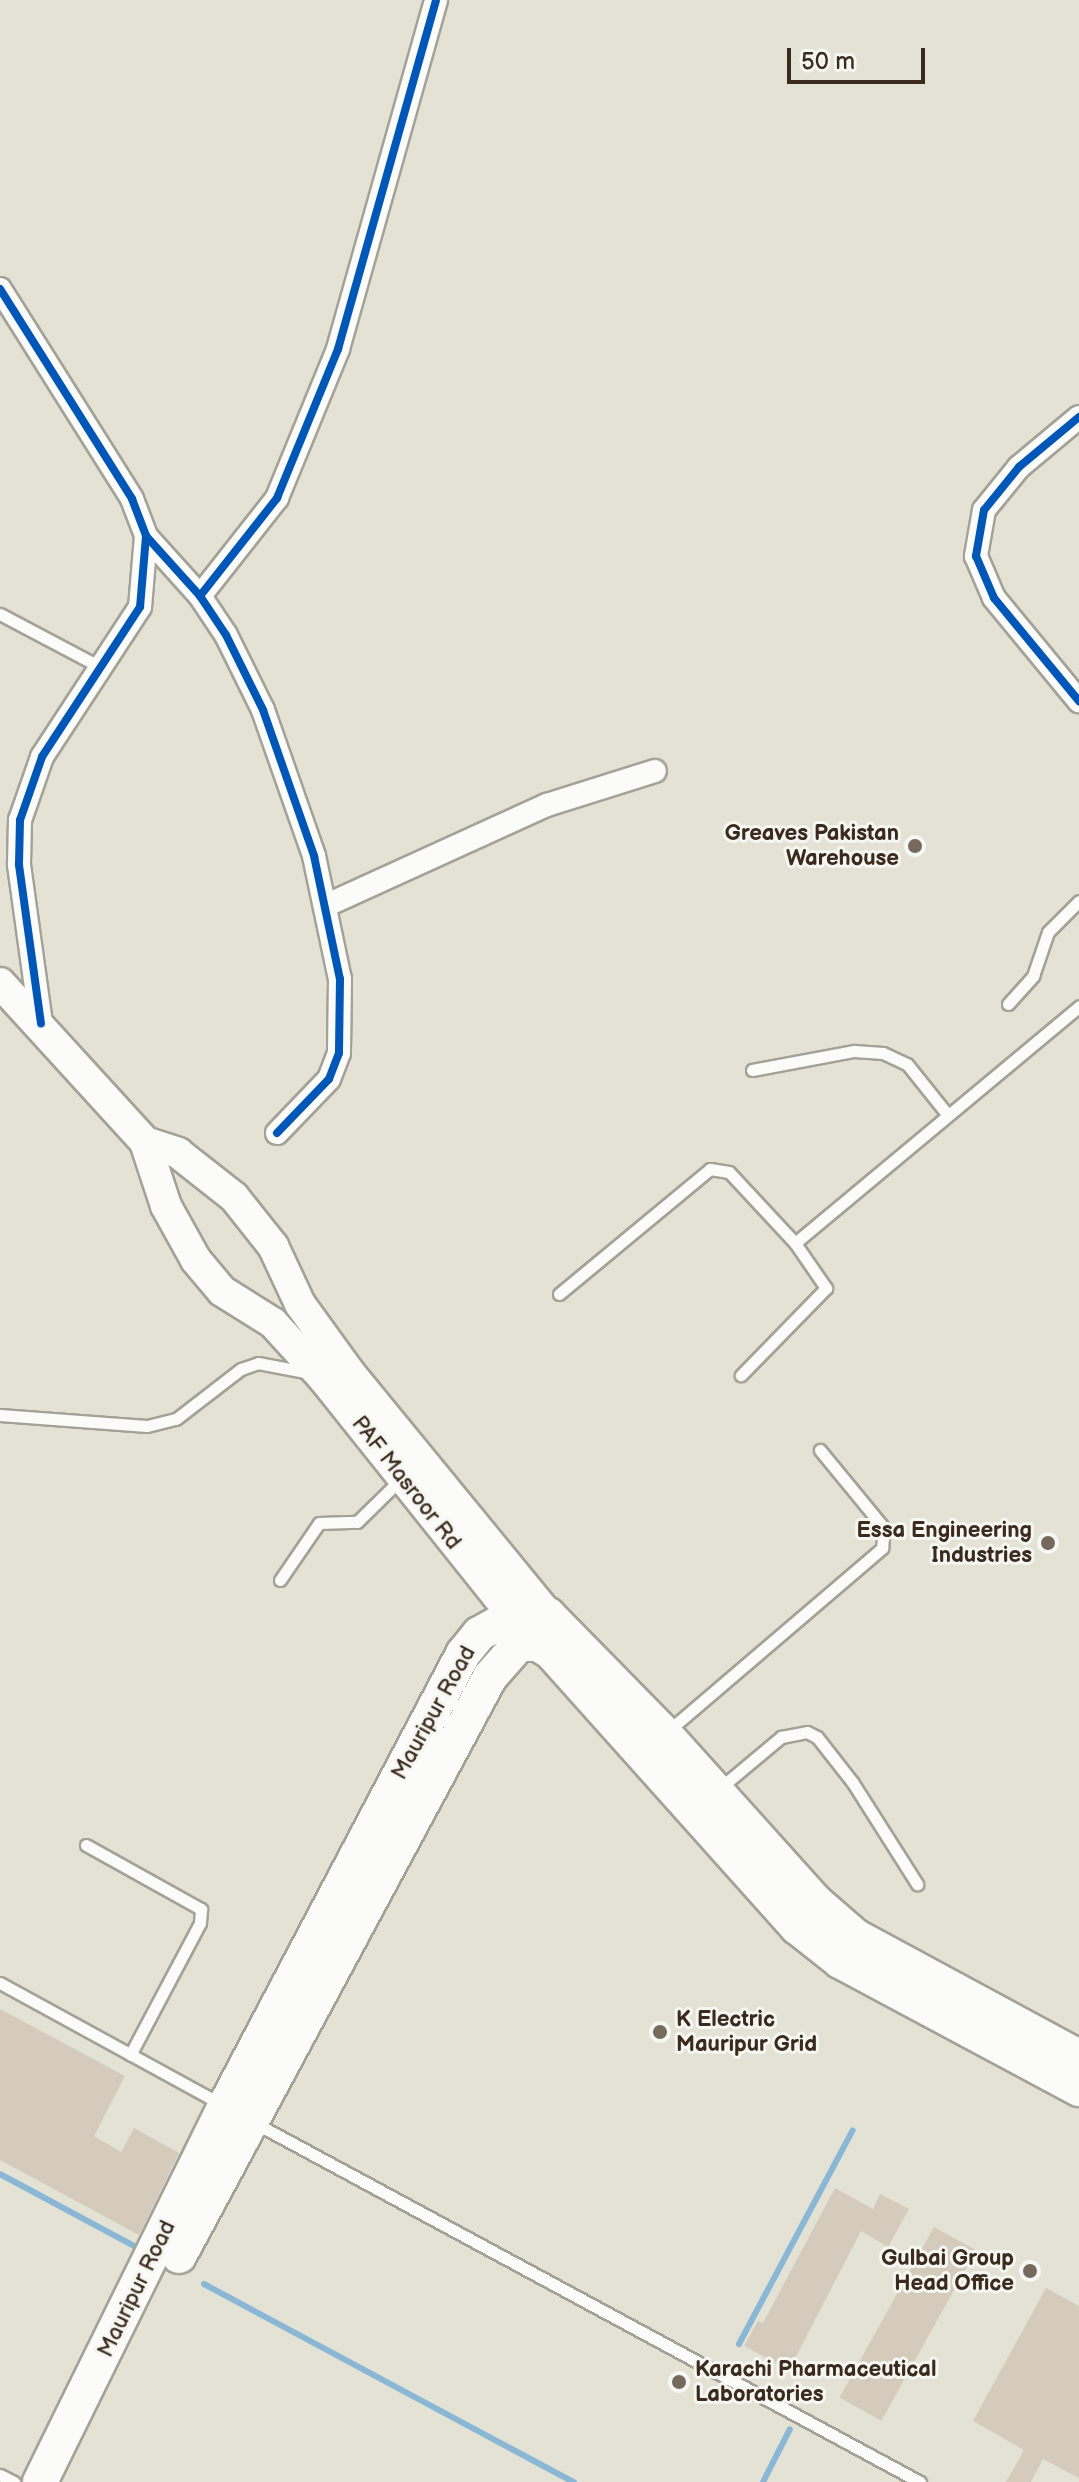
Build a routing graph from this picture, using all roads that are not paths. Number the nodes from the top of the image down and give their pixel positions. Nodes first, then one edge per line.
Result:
1 (436, 0) edge
2 (0, 289) edge
3 (1079, 417) edge
4 (146, 536) junction
5 (200, 596) junction
6 (0, 614) edge
7 (100, 667) junction
8 (1079, 701) edge
9 (655, 771) dead end
10 (1079, 901) edge
11 (325, 906) junction
12 (0, 983) edge
13 (1008, 1004) dead end
14 (1079, 1006) edge
15 (41, 1023) junction
16 (752, 1070) dead end
17 (947, 1114) junction
18 (277, 1133) dead end
19 (145, 1142) junction
20 (795, 1243) junction
21 (559, 1294) dead end
22 (741, 1375) dead end
23 (324, 1379) junction
24 (0, 1415) edge
25 (820, 1450) dead end
26 (412, 1469) junction
27 (280, 1580) dead end
28 (511, 1616) junction
29 (543, 1630) junction
30 (665, 1734) junction
31 (717, 1791) junction
32 (86, 1845) dead end
33 (917, 1884) dead end
34 (0, 1983) edge
35 (130, 2055) junction
36 (1079, 2057) edge
37 (1079, 2089) edge
38 (237, 2113) junction
39 (164, 2260) junction
40 (0, 2475) edge
41 (14, 2482) edge
42 (40, 2482) edge
43 (65, 2482) edge
44 (920, 2482) edge

1 - 5 street
2 - 4 street
3 - 8 street
4 - 5 street
4 - 7 street
5 - 11 street
6 - 7 lane
7 - 15 street
9 - 11 street
10 - 13 lane
11 - 18 street
12 - 15 main road
14 - 17 lane
15 - 19 main road
16 - 17 lane
17 - 20 lane
19 - 23 main road, PAF Masroor Rd
19 - 26 main road, PAF Masroor Rd
20 - 21 lane
20 - 22 lane
23 - 24 lane
23 - 26 main road, PAF Masroor Rd
25 - 30 lane
26 - 27 lane
26 - 28 main road, PAF Masroor Rd
26 - 29 main road, PAF Masroor Rd
28 - 29 main road, Mauripur Road
28 - 38 main road, Mauripur Road
29 - 30 main road
29 - 37 main road
29 - 38 main road, Mauripur Road
30 - 31 main road
31 - 33 lane
31 - 36 main road
32 - 35 lane
34 - 35 lane
35 - 38 lane
38 - 39 main road, Mauripur Road
38 - 44 lane
39 - 42 main road, Mauripur Road
39 - 43 main road, Mauripur Road
40 - 41 lane

